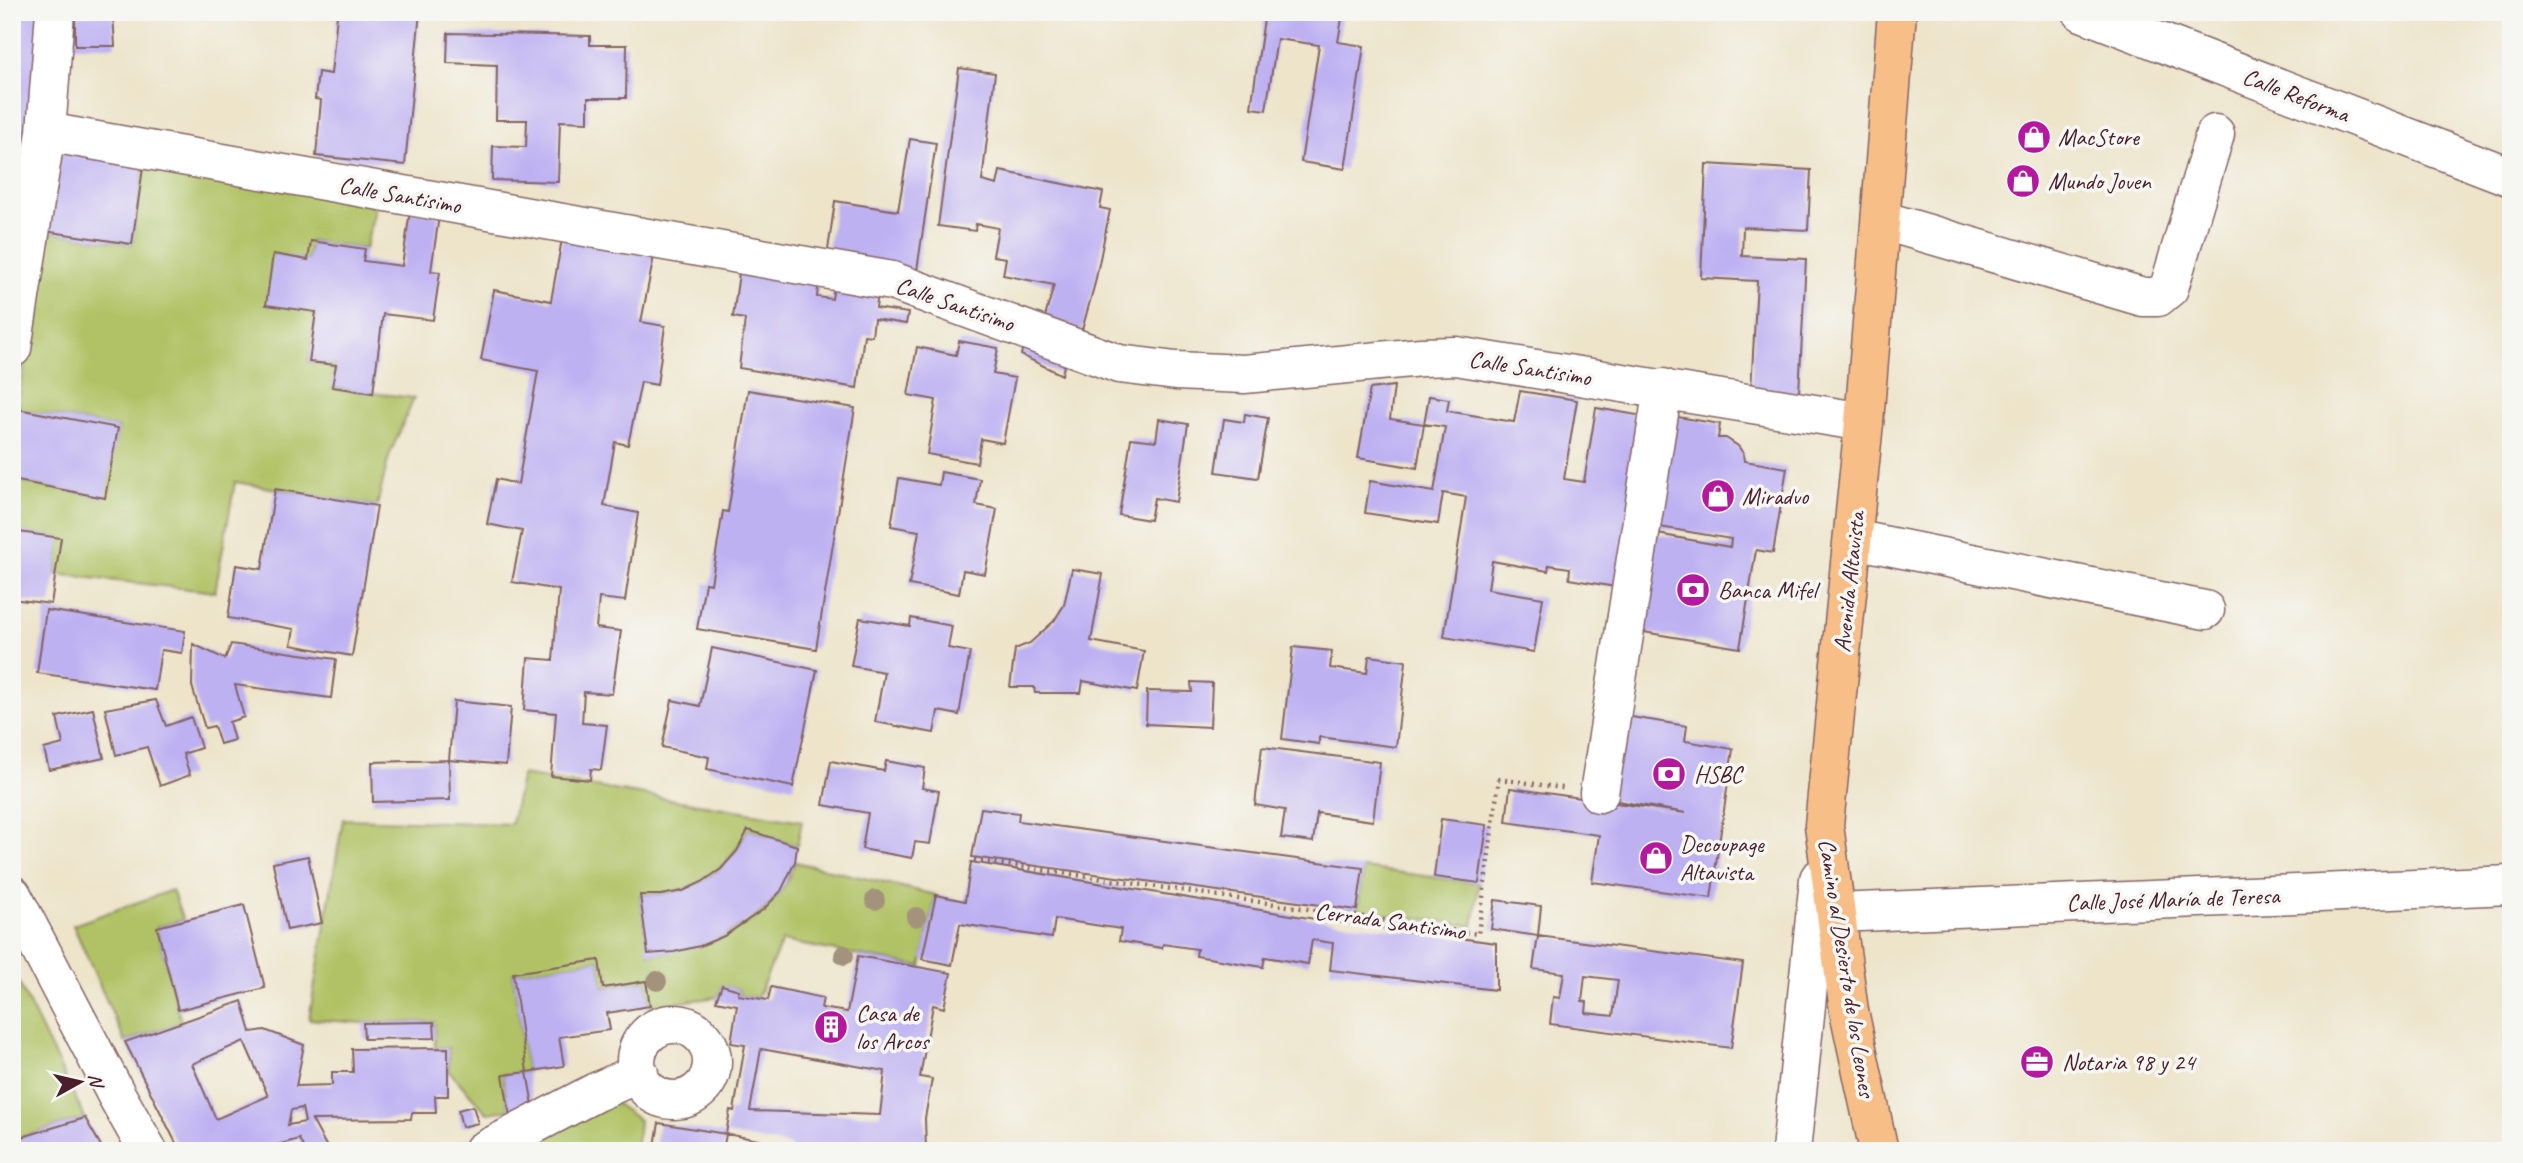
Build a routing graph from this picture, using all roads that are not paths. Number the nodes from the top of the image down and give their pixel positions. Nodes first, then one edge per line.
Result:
1 (55, 12) edge
2 (1897, 12) edge
3 (2082, 12) edge
4 (46, 132) junction
5 (2215, 134) dead end
6 (2511, 177) edge
7 (1881, 220) junction
8 (12, 348) edge
9 (1663, 388) junction
10 (1864, 422) junction
11 (1853, 539) junction
12 (2206, 610) dead end
13 (1599, 793) road end
14 (1824, 825) junction
15 (2511, 885) edge
16 (12, 895) edge
17 (1835, 913) junction
18 (639, 1073) dead end
19 (148, 1151) edge
20 (483, 1151) edge
21 (1791, 1151) edge
22 (1879, 1151) edge

1 - 4 street
2 - 7 main road, Avenida Altavista
3 - 6 street, Calle Reforma
4 - 8 street
4 - 9 street, Calle Santisimo
5 - 7 street
7 - 10 main road, Avenida Altavista
9 - 10 street, Calle Santisimo
9 - 13 street
10 - 11 main road, Avenida Altavista
11 - 12 street
11 - 14 main road, Avenida Altavista
14 - 17 main road, Camino al Desierto de los Leones
14 - 21 street, Avenida Altavista
15 - 17 street, Calle José María de Teresa
16 - 19 street
17 - 22 main road, Camino al Desierto de los Leones
18 - 20 street

